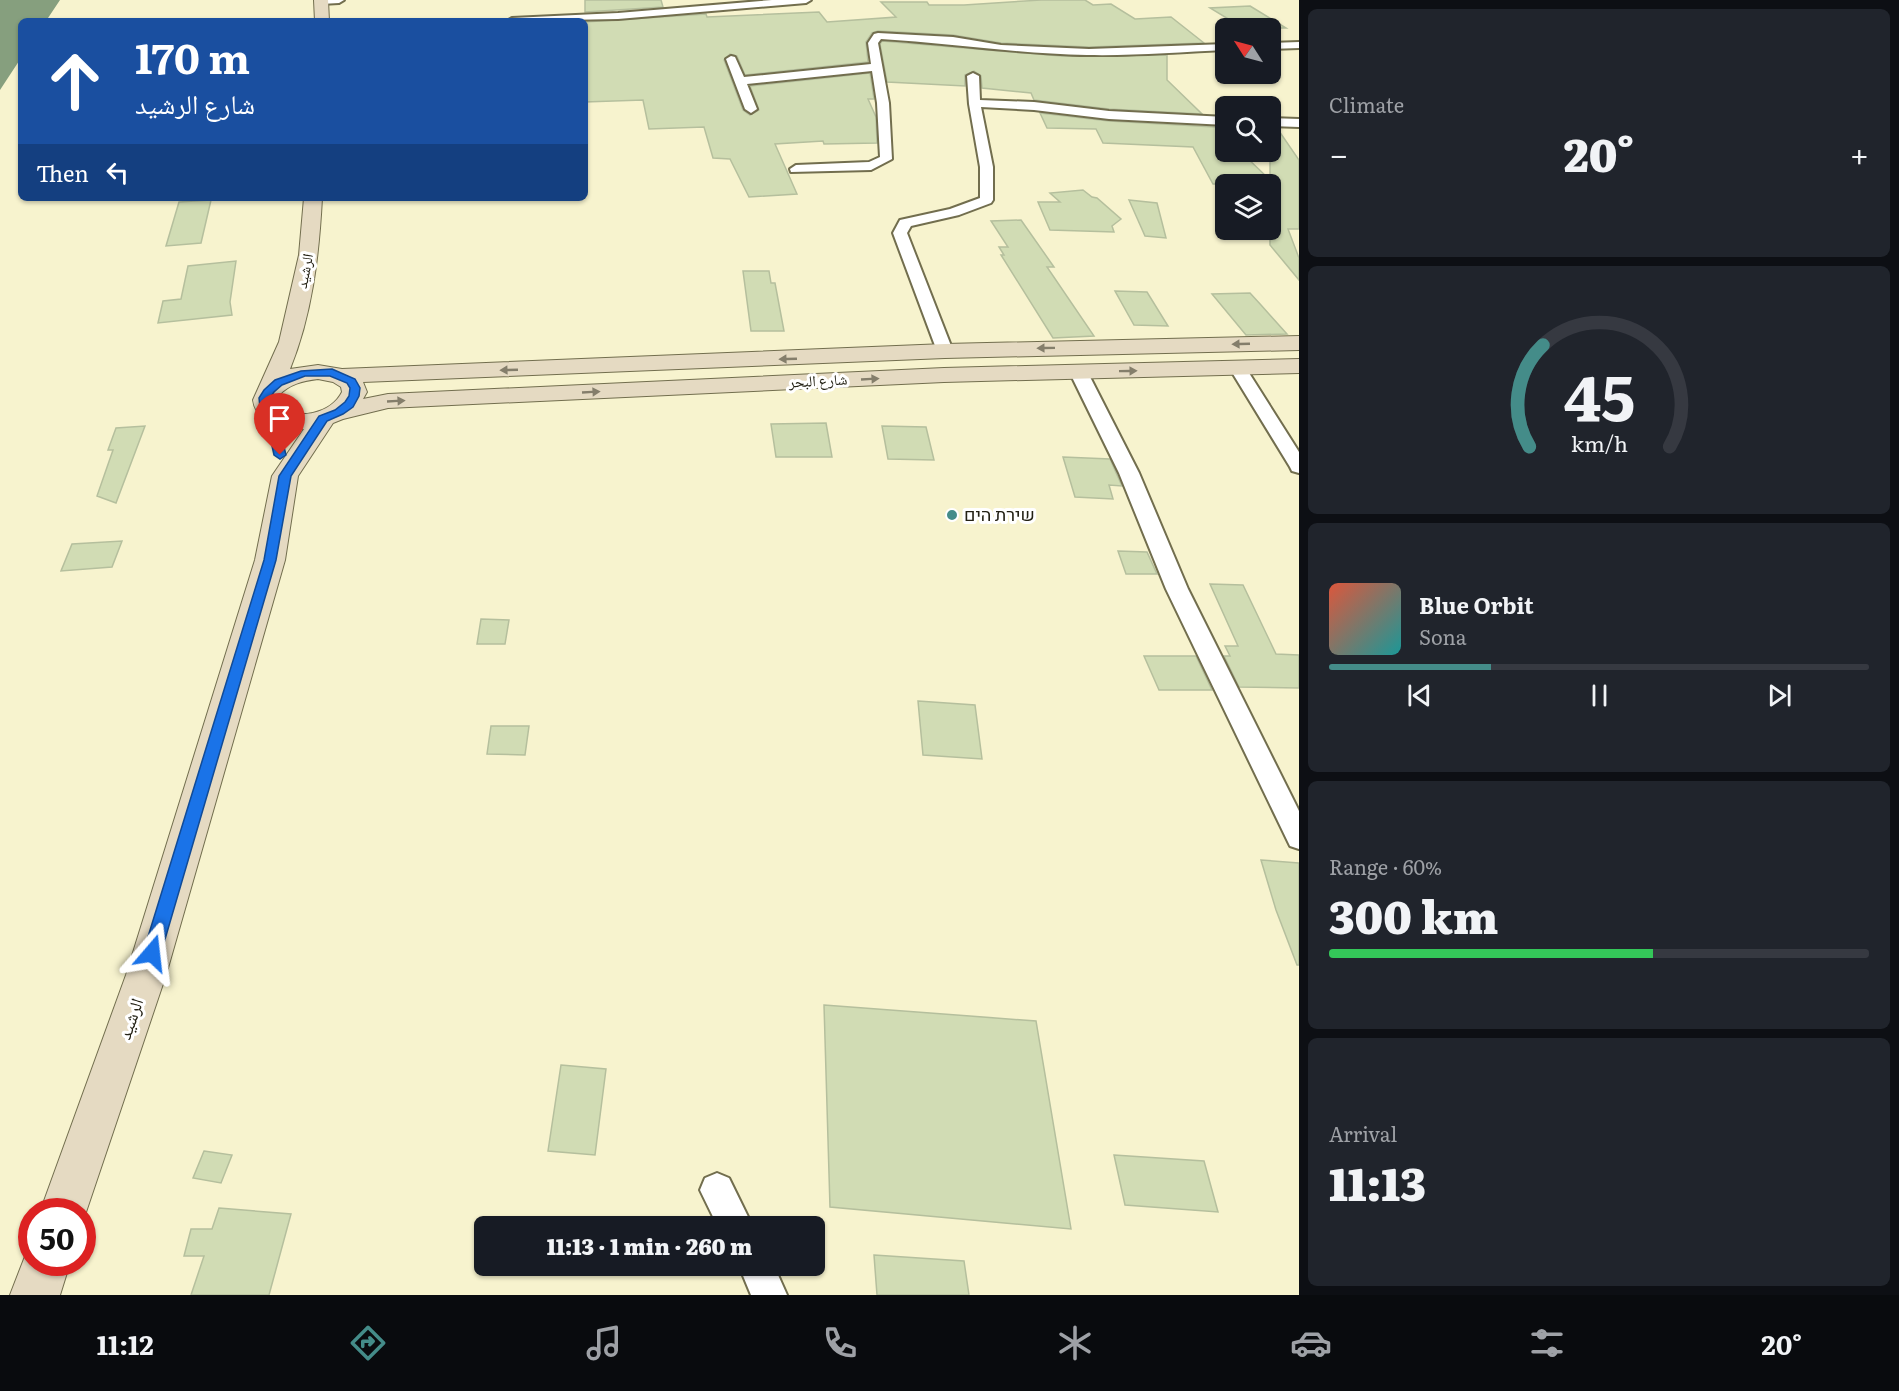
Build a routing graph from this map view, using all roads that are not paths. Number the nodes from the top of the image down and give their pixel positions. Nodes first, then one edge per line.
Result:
1 (321, 0) edge
2 (339, 0) edge
3 (806, 0) edge
4 (322, 18) edge
5 (576, 18) edge
6 (1299, 45) edge
7 (1281, 46) edge
8 (1215, 47) edge
9 (731, 59) dead end
10 (877, 67) junction
11 (973, 76) dead end
12 (741, 81) junction
13 (975, 103) junction
14 (751, 109) dead end
15 (1215, 120) edge
16 (1281, 122) edge
17 (1299, 123) edge
18 (796, 169) dead end
19 (313, 201) edge
20 (290, 342) junction
21 (1299, 343) edge
22 (945, 351) junction
23 (1299, 366) edge
24 (1238, 369) junction
25 (1079, 373) junction
26 (336, 374) junction
27 (270, 402) junction
28 (331, 415) junction
29 (1299, 467) edge
30 (285, 476) junction
31 (1299, 838) edge
32 (717, 1191) dead end
33 (69, 1198) edge
34 (730, 1216) edge
35 (42, 1276) edge
36 (760, 1276) edge
37 (35, 1295) edge
38 (769, 1295) edge

1 - 2 street
1 - 4 main road
3 - 5 street
6 - 7 street
8 - 10 street
9 - 12 street
10 - 12 street
10 - 18 street
11 - 13 street
12 - 14 street
13 - 15 street
13 - 22 street
16 - 17 street
19 - 20 main road, الرشيد
20 - 26 main road
20 - 27 main road, الرشيد
21 -> 22 main road, شارع البحر
22 -> 26 main road, شارع البحر
23 - 24 main road, شارع البحر
25 -> 24 main road, شارع البحر
24 - 29 street
28 -> 25 main road, شارع البحر
25 - 31 street
26 - 27 main road, شارع البحر
26 - 28 main road, الرشيد
27 - 28 main road, شارع البحر
27 - 30 main road, الرشيد
28 - 30 main road, الرشيد
30 - 33 main road, الرشيد
32 - 34 street
35 - 37 main road
36 - 38 street

